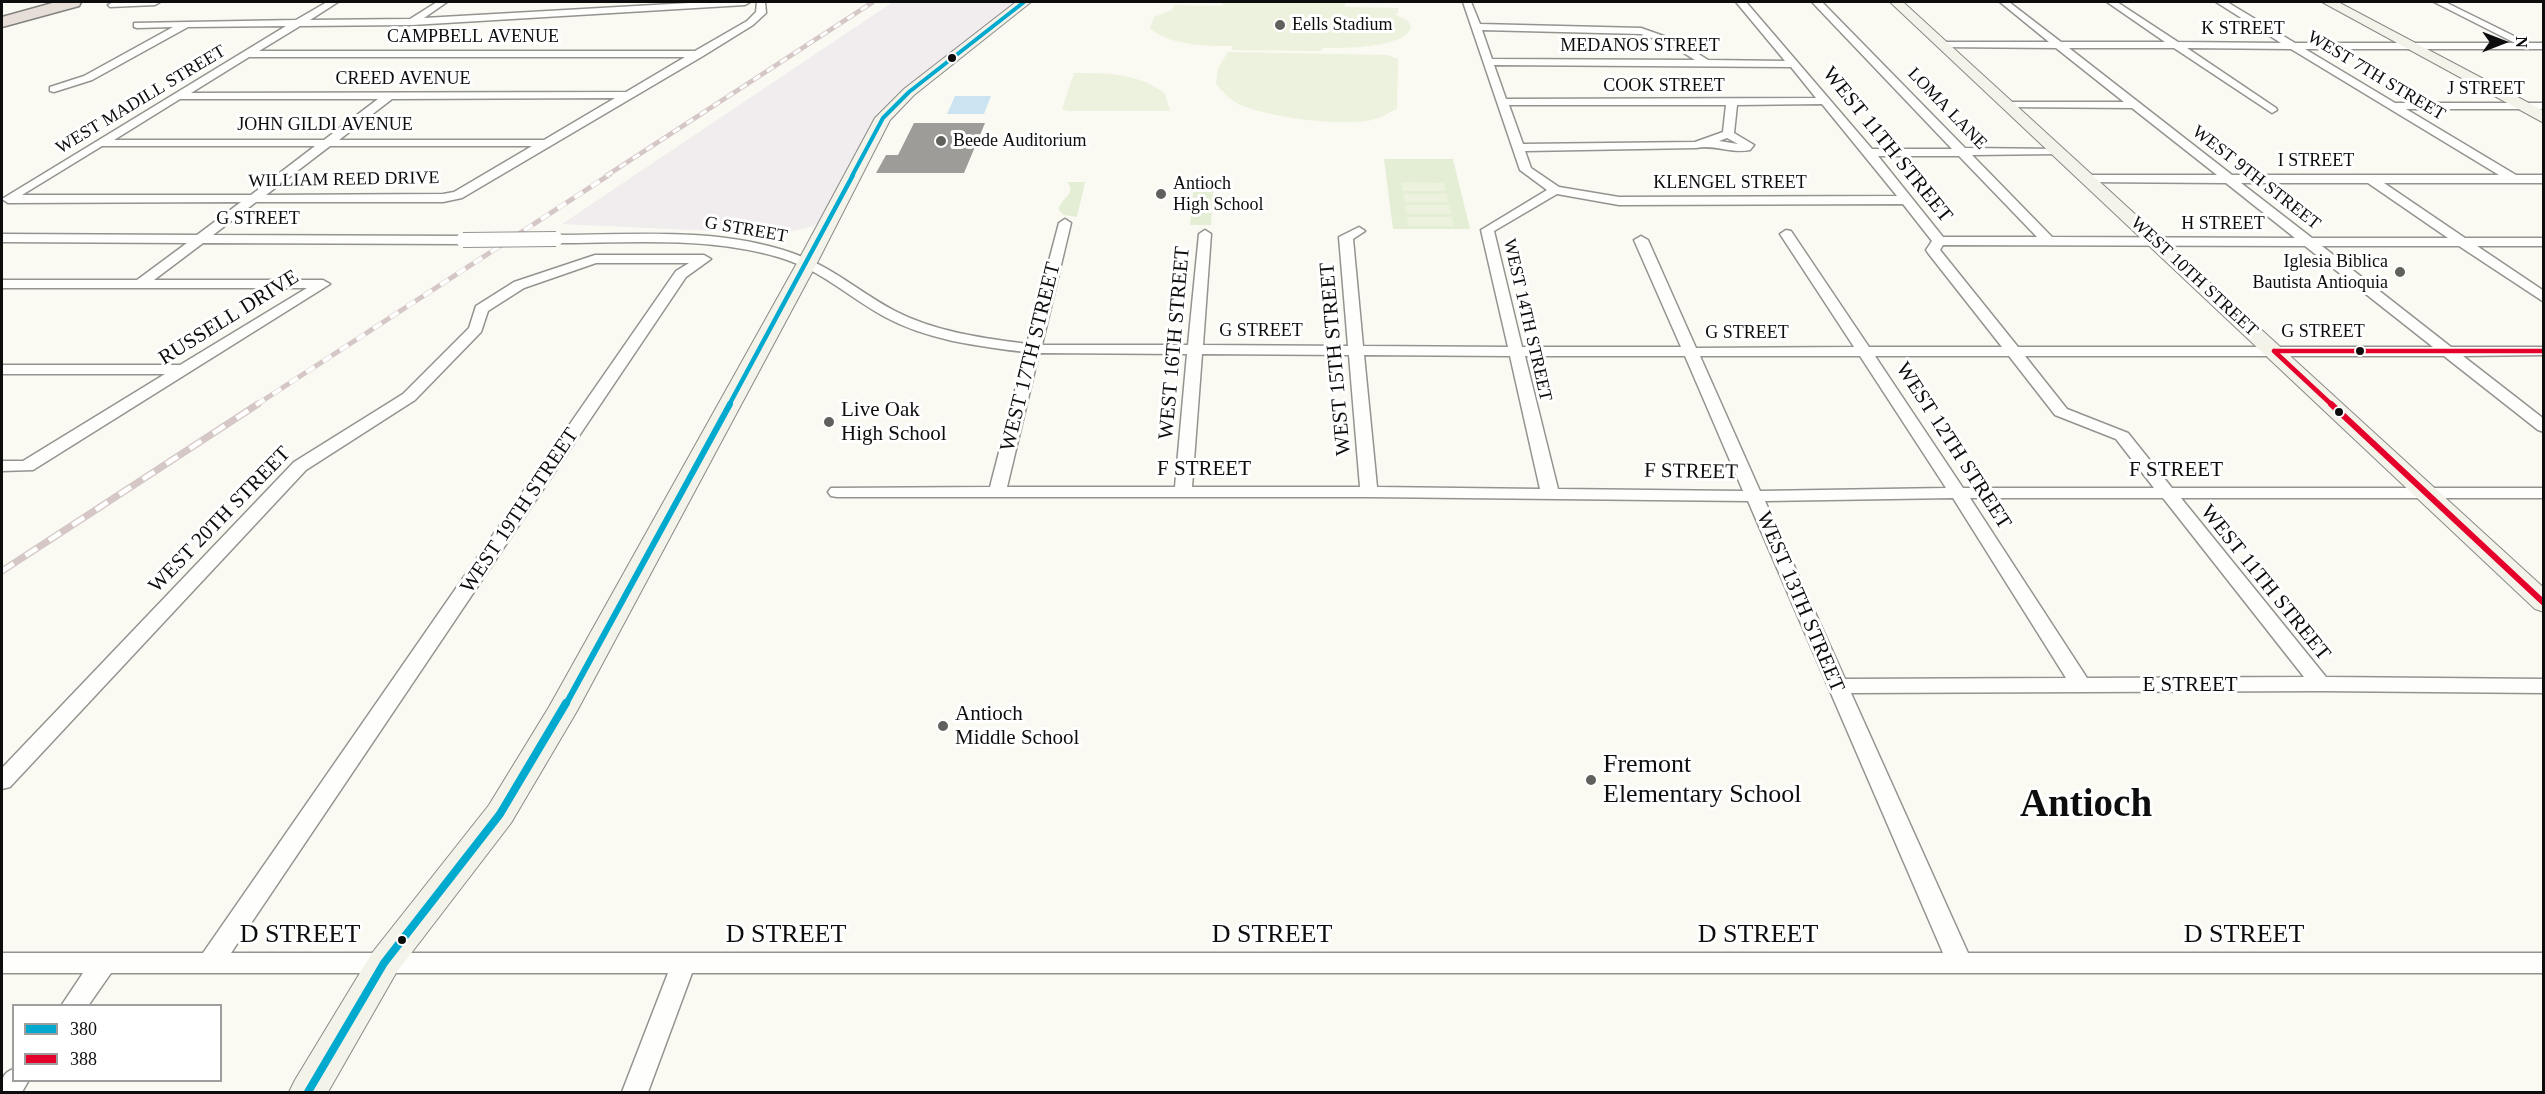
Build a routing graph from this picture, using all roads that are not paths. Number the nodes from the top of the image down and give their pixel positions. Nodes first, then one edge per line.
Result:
1 (42, 2) edge
2 (73, 2) edge
3 (155, 2) edge
4 (333, 2) edge
5 (442, 2) edge
6 (551, 2) edge
7 (745, 2) edge
8 (761, 2) edge
9 (1024, 2) edge
10 (1467, 2) edge
11 (1741, 2) edge
12 (1817, 2) edge
13 (1896, 2) edge
14 (2004, 2) edge
15 (2112, 2) edge
16 (2221, 2) edge
17 (2329, 2) edge
18 (2439, 2) edge
19 (113, 5) dead end
20 (2, 14) edge
21 (537, 15) junction
22 (2, 22) edge
23 (412, 22) junction
24 (189, 23) junction
25 (296, 24) junction
26 (137, 25) dead end
27 (1476, 27) junction
28 (1943, 45) junction
29 (2060, 46) junction
30 (2176, 46) junction
31 (2294, 46) junction
32 (2410, 46) junction
33 (2527, 46) junction
34 (2544, 46) edge
35 (248, 54) junction
36 (699, 54) junction
37 (2544, 54) edge
38 (1488, 62) junction
39 (1704, 62) junction
40 (1793, 63) junction
41 (54, 89) dead end
42 (629, 95) junction
43 (178, 96) junction
44 (389, 96) junction
45 (1825, 101) junction
46 (1504, 102) junction
47 (1732, 103) junction
48 (2009, 105) junction
49 (2134, 105) junction
50 (2393, 106) junction
51 (2521, 106) junction
52 (2544, 106) edge
53 (2272, 110) dead end
54 (2544, 118) edge
55 (1728, 134) junction
56 (1710, 142) junction
57 (102, 143) junction
58 (326, 143) junction
59 (549, 143) junction
60 (1518, 148) junction
61 (2056, 151) junction
62 (1963, 152) junction
63 (1869, 153) junction
64 (2087, 179) junction
65 (2229, 179) junction
66 (2513, 179) junction
67 (2544, 179) edge
68 (2372, 180) junction
69 (1555, 190) junction
70 (252, 199) junction
71 (1906, 200) junction
72 (5, 201) edge
73 (1065, 223) dead end
74 (1359, 231) dead end
75 (1205, 234) dead end
76 (1786, 234) dead end
77 (2, 238) edge
78 (201, 238) junction
79 (1641, 240) dead end
80 (1939, 241) junction
81 (2049, 242) junction
82 (2157, 242) junction
83 (2544, 242) edge
84 (2309, 243) junction
85 (2463, 243) junction
86 (807, 263) junction
87 (2, 284) edge
88 (139, 285) junction
89 (2544, 298) edge
90 (481, 309) joint
91 (1033, 350) junction
92 (1195, 350) junction
93 (1356, 351) junction
94 (1516, 351) junction
95 (2014, 351) junction
96 (2274, 351) junction
97 (2447, 351) junction
98 (2544, 351) edge
99 (1691, 352) junction
100 (1864, 352) junction
101 (2, 369) edge
102 (184, 370) junction
103 (2544, 427) edge
104 (2, 466) edge
105 (837, 492) dead end
106 (997, 492) junction
107 (1183, 492) junction
108 (1369, 492) junction
109 (1550, 493) junction
110 (1958, 493) junction
111 (2164, 493) junction
112 (2424, 493) junction
113 (2544, 493) edge
114 (1755, 496) junction
115 (2544, 603) edge
116 (2320, 684) junction
117 (2080, 685) junction
118 (1836, 686) junction
119 (2544, 686) edge
120 (2, 780) edge
121 (2, 963) edge
122 (105, 963) junction
123 (210, 963) junction
124 (384, 963) junction
125 (684, 963) junction
126 (1960, 963) junction
127 (2544, 963) edge
128 (74, 1004) edge
129 (308, 1092) edge
130 (635, 1092) edge

1 - 20 highway
2 - 22 highway
3 - 19 street
4 - 25 street, WEST MADILL STREET
5 - 23 street
6 - 21 street
7 - 21 street
8 - 36 street, WILLIAM REED DRIVE
9 - 86 street
10 - 27 street
11 - 40 street, WEST 11TH STREET
12 - 62 street, LOMA LANE
13 - 28 street, WEST 10TH STREET
14 - 29 street, WEST 9TH STREET
15 - 30 street
16 - 31 street, WEST 7TH STREET
17 - 32 street
18 - 33 street
21 - 23 street
23 - 25 street
24 - 25 street
24 - 26 street
24 - 41 street
25 - 35 street, WEST MADILL STREET
27 - 38 street
27 - 39 street
28 - 29 street, K STREET
28 - 48 street, WEST 10TH STREET
29 - 30 street, K STREET
29 - 49 street, WEST 9TH STREET
30 - 31 street, K STREET
30 - 53 street
31 - 32 street, K STREET
31 - 50 street, WEST 7TH STREET
32 - 33 street, K STREET
32 - 51 street
33 - 34 street, K STREET
33 - 37 street
35 - 36 street, CAMPBELL AVENUE
35 - 43 street, WEST MADILL STREET
36 - 42 street, WILLIAM REED DRIVE
38 - 39 street, MEDANOS STREET
38 - 46 street
39 - 40 street, MEDANOS STREET
40 - 45 street, WEST 11TH STREET
42 - 44 street, CREED AVENUE
42 - 59 street, WILLIAM REED DRIVE
43 - 44 street, CREED AVENUE
43 - 57 street, WEST MADILL STREET
44 - 58 street
45 - 47 street, COOK STREET
45 - 63 street, WEST 11TH STREET
46 - 47 street, COOK STREET
46 - 60 street
47 - 55 street
48 - 49 street
48 - 61 street, WEST 10TH STREET
49 - 65 street, WEST 9TH STREET
50 - 51 street, J STREET
50 - 66 street, WEST 7TH STREET
51 - 52 street, J STREET
51 - 54 street
55 - 56 street
55 - 56 street
56 - 60 street
57 - 58 street, JOHN GILDI AVENUE
57 - 72 street, WEST MADILL STREET
58 - 59 street, JOHN GILDI AVENUE
58 - 70 street
59 - 70 street, WILLIAM REED DRIVE
60 - 69 street
61 - 62 street
61 - 64 street, WEST 10TH STREET
62 - 63 street
62 - 81 street, LOMA LANE
63 - 71 street, WEST 11TH STREET
64 - 65 street, I STREET
64 - 82 street, WEST 10TH STREET
65 - 68 street, I STREET
65 - 84 street, WEST 9TH STREET
66 - 67 street, I STREET
66 - 68 street, I STREET
68 - 85 street
69 - 71 street, KLENGEL STREET
69 - 94 street, WEST 14TH STREET
70 - 72 street, WILLIAM REED DRIVE
70 - 78 street
71 - 80 street, WEST 11TH STREET
73 - 91 street, WEST 17TH STREET
74 - 93 street, WEST 15TH STREET
75 - 92 street, WEST 16TH STREET
76 - 100 street, WEST 12TH STREET
77 - 78 street, G STREET
78 - 86 street, G STREET, bridge
78 - 88 street
79 - 99 street, WEST 13TH STREET
80 - 81 street, H STREET
80 - 95 street, WEST 11TH STREET
81 - 82 street, H STREET
82 - 84 street, H STREET
82 - 96 street, WEST 10TH STREET
83 - 85 street, H STREET
84 - 85 street, H STREET
84 - 97 street, WEST 9TH STREET
85 - 89 street
86 - 91 street, G STREET
86 - 124 street
87 - 88 street, RUSSELL DRIVE
88 - 102 street, RUSSELL DRIVE
90 - 120 street, WEST 20TH STREET
90 - 123 street, WEST 19TH STREET
91 - 92 street, G STREET
91 - 106 street, WEST 17TH STREET
92 - 93 street, G STREET
92 - 107 street, WEST 16TH STREET
93 - 94 street, G STREET
93 - 108 street, WEST 15TH STREET
94 - 99 street, G STREET
94 - 109 street, WEST 14TH STREET
95 - 96 street, G STREET
95 - 100 street, G STREET
95 - 111 street, WEST 11TH STREET
96 - 97 street, G STREET
96 - 112 street, WEST 10TH STREET
97 - 98 street, G STREET
97 - 103 street, WEST 9TH STREET
99 - 100 street, G STREET
99 - 114 street, WEST 13TH STREET
100 - 110 street, WEST 12TH STREET
101 - 102 street
102 - 104 street, RUSSELL DRIVE
105 - 106 street, F STREET
106 - 107 street, F STREET
107 - 108 street, F STREET
108 - 109 street, F STREET
109 - 114 street, F STREET
110 - 111 street, F STREET
110 - 114 street, F STREET
110 - 117 street, WEST 12TH STREET
111 - 112 street, F STREET
111 - 116 street, WEST 11TH STREET
112 - 113 street, F STREET
112 - 115 street, WEST 10TH STREET
114 - 118 street, WEST 13TH STREET
116 - 117 street, E STREET
116 - 119 street, E STREET
117 - 118 street, E STREET
118 - 126 street, WEST 13TH STREET
121 - 122 street, D STREET
122 - 123 street, D STREET
122 - 128 street
123 - 124 street, D STREET
124 - 125 street, D STREET
124 - 129 street
125 - 126 street, D STREET
125 - 130 street
126 - 127 street, D STREET

